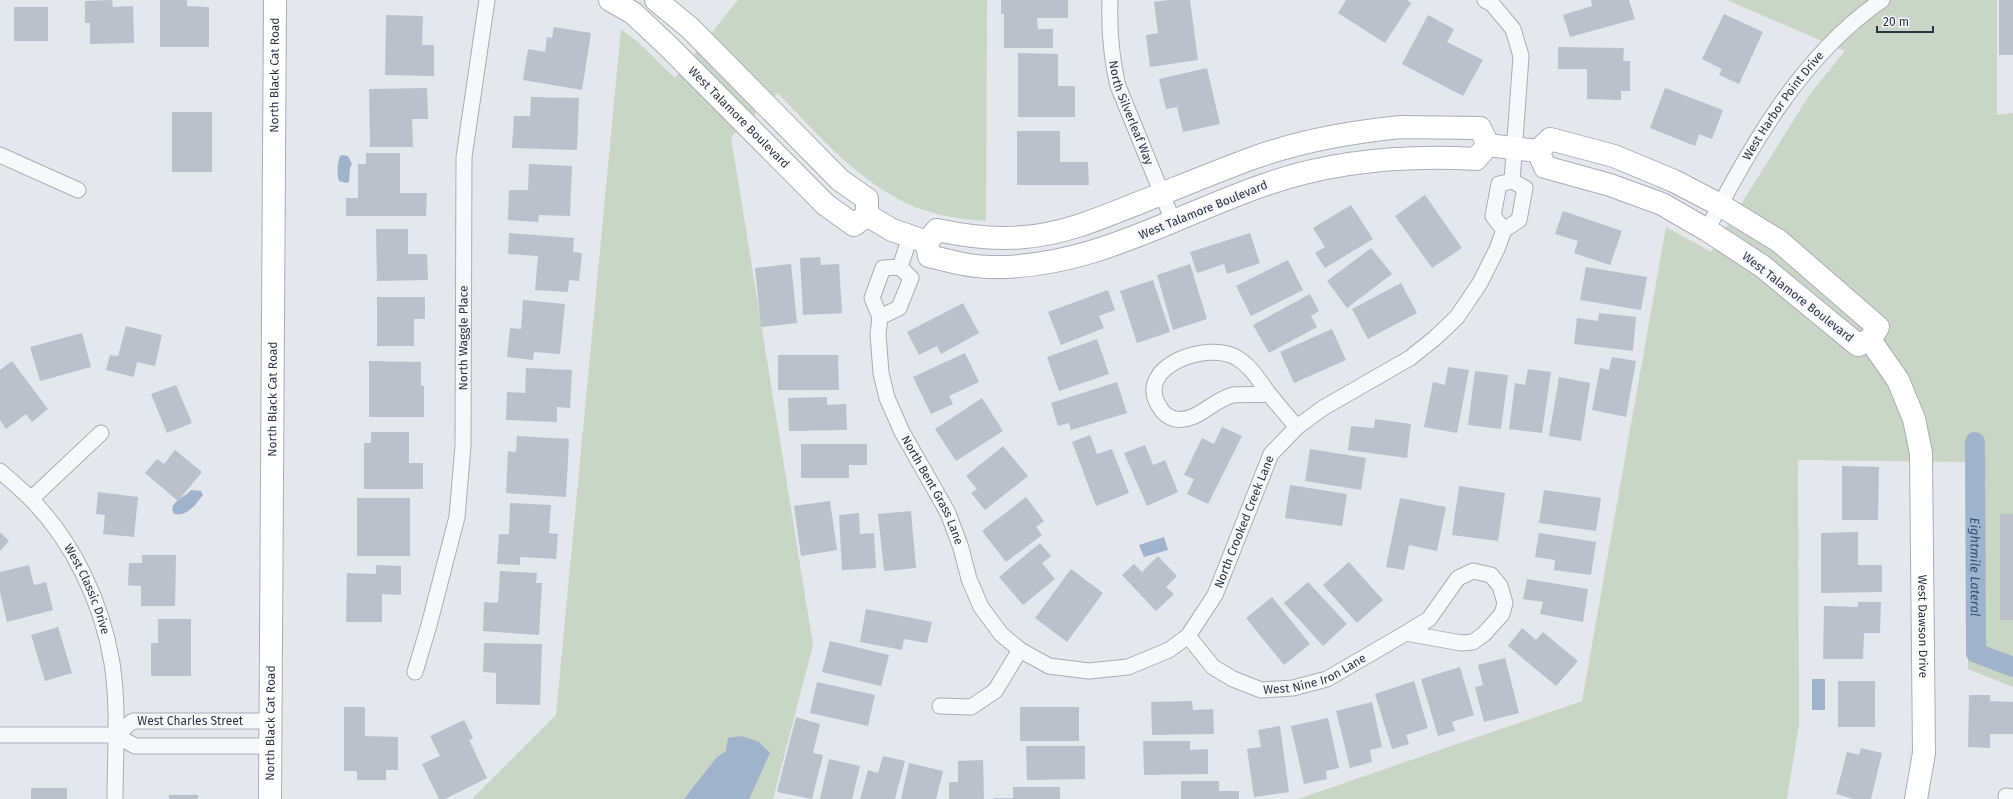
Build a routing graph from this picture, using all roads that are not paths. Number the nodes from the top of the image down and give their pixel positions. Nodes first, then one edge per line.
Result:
1 (275, 0) edge
2 (487, 0) edge
3 (610, 0) edge
4 (656, 0) edge
5 (1110, 0) edge
6 (1486, 0) edge
7 (1882, 0) edge
8 (1488, 145) junction
9 (1515, 148) junction
10 (1538, 151) junction
11 (0, 155) edge
12 (1512, 181) junction
13 (78, 190) dead end
14 (1161, 194) junction
15 (1720, 205) junction
16 (867, 215) junction
17 (1173, 221) junction
18 (1504, 230) junction
19 (1707, 230) junction
20 (918, 239) junction
21 (900, 267) junction
22 (880, 317) junction
23 (1870, 340) junction
24 (1269, 394) junction
25 (1296, 427) junction
26 (101, 434) dead end
27 (1921, 454) joint
28 (0, 470) edge
29 (32, 499) junction
30 (1406, 633) junction
31 (1188, 636) junction
32 (1020, 650) junction
33 (415, 672) dead end
34 (940, 706) dead end
35 (270, 721) junction
36 (0, 735) edge
37 (115, 735) junction
38 (270, 746) junction
39 (115, 799) edge
40 (270, 799) edge
41 (1916, 799) edge

1 - 35 street, North Black Cat Road
2 - 33 street, North Waggle Place
3 - 16 street, West Talamore Boulevard
4 - 16 street
5 - 14 street, North Silverleaf Way
6 - 9 street
7 - 15 street, West Harbor Point Drive
8 - 9 street
8 - 14 street
8 - 17 street, West Talamore Boulevard
9 - 10 street
9 - 12 street
10 - 15 street, West Talamore Boulevard
10 - 19 street, West Talamore Boulevard
11 - 13 street
12 - 18 street
12 - 18 street
14 - 17 street, North Silverleaf Way
14 - 20 street
15 - 19 street, West Harbor Point Drive
15 - 23 street, West Talamore Boulevard
16 - 20 street
17 - 20 street, West Talamore Boulevard
18 - 25 street, North Crooked Creek Lane
19 - 23 street, West Talamore Boulevard
20 - 21 street
21 - 22 street
21 - 22 street, North Bent Grass Lane
22 - 32 street, North Bent Grass Lane
23 - 27 street, West Talamore Boulevard
24 - 24 street
24 - 25 street
25 - 31 street, North Crooked Creek Lane
26 - 29 street
27 - 41 street, West Dawson Drive
28 - 29 street, West Classic Drive
29 - 37 street, West Classic Drive
30 - 30 street, West Nine Iron Lane
30 - 31 street, West Nine Iron Lane
31 - 32 street, North Crooked Creek Lane
32 - 34 street
35 - 37 street, West Charles Street
35 - 38 street, North Black Cat Road
36 - 37 street, West Charles Street
37 - 38 street, West Charles Street
37 - 39 street, West Classic Drive
38 - 40 street, North Black Cat Road

